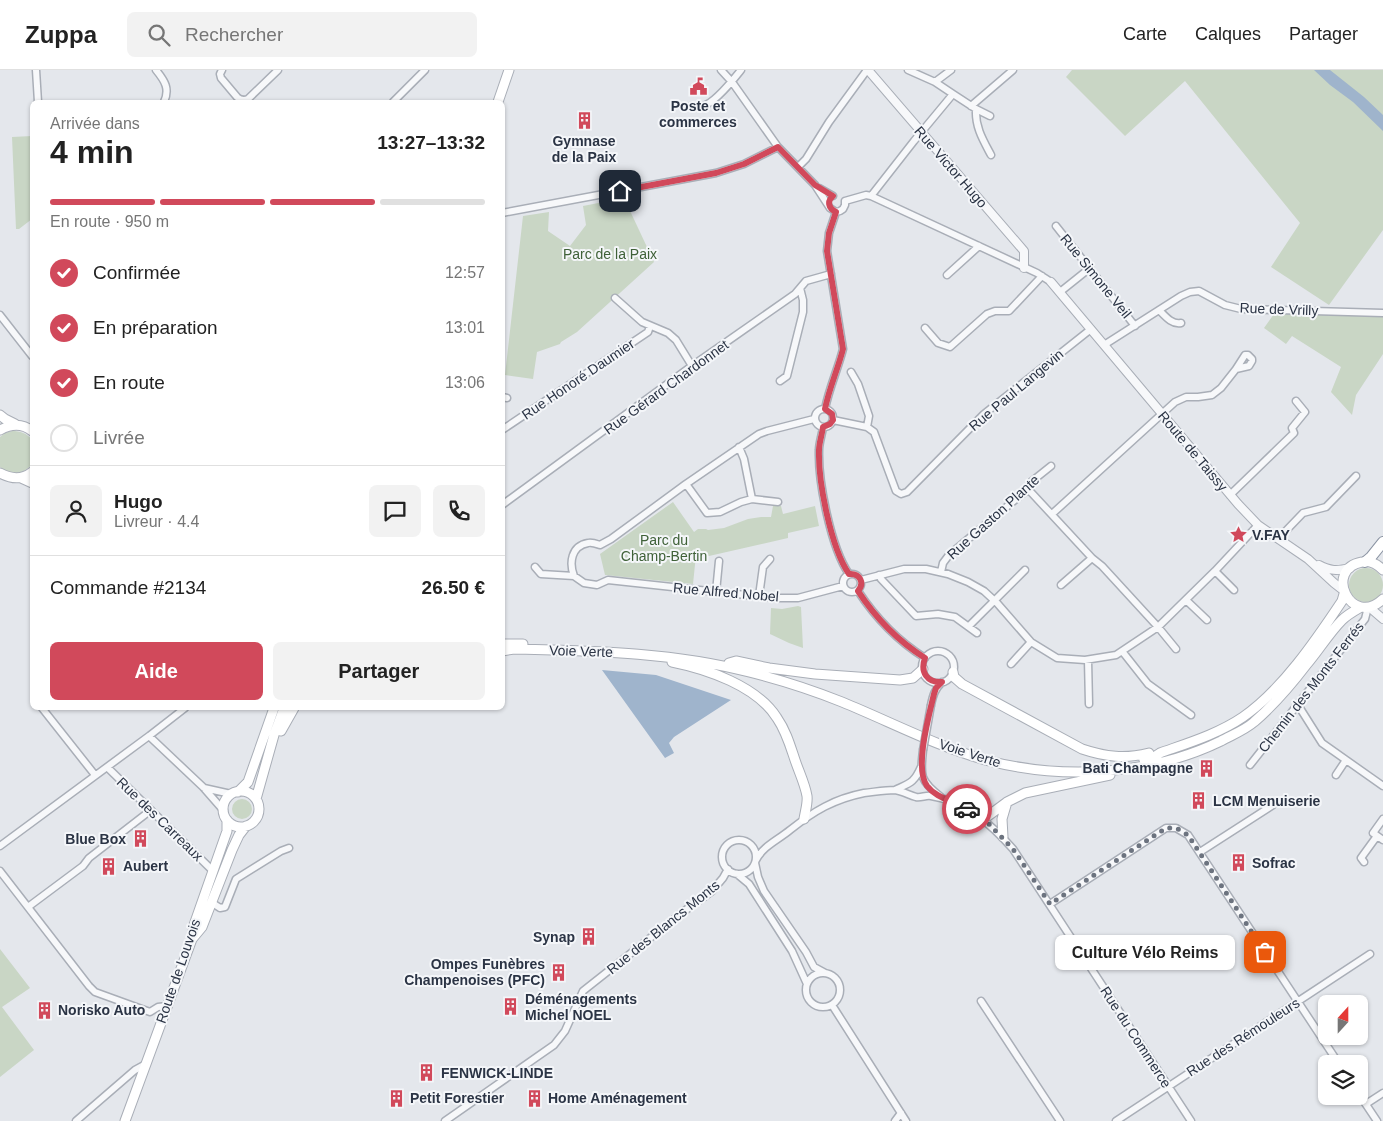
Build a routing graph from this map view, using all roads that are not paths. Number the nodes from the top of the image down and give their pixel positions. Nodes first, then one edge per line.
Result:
1 (36, 70) edge
2 (156, 70) edge
3 (222, 70) edge
4 (278, 70) edge
5 (424, 70) edge
6 (509, 70) edge
7 (721, 70) edge
8 (742, 70) edge
9 (868, 70) edge
10 (908, 70) edge
11 (1013, 70) edge
12 (948, 72) edge
13 (732, 82) junction
14 (936, 82) junction
15 (953, 94) junction
16 (38, 100) edge
17 (165, 100) edge
18 (240, 100) edge
19 (244, 100) edge
20 (394, 100) edge
21 (499, 100) edge
22 (691, 106) dead end
23 (974, 107) junction
24 (990, 116) dead end
25 (921, 132) junction
26 (778, 147) junction
27 (991, 155) dead end
28 (798, 167) junction
29 (815, 185) junction
30 (833, 196) junction
31 (872, 196) junction
32 (845, 201) junction
33 (829, 205) junction
34 (505, 212) edge
35 (836, 212) junction
36 (1056, 226) dead end
37 (979, 246) junction
38 (1024, 268) junction
39 (1090, 268) junction
40 (831, 274) junction
41 (947, 275) dead end
42 (1042, 276) junction
43 (1051, 282) joint
44 (800, 288) junction
45 (1060, 292) junction
46 (615, 298) dead end
47 (1159, 310) junction
48 (1383, 313) edge
49 (0, 315) edge
50 (1181, 323) dead end
51 (650, 326) junction
52 (1136, 326) junction
53 (925, 328) dead end
54 (1091, 329) junction
55 (1104, 345) junction
56 (30, 353) edge
57 (692, 366) junction
58 (1236, 369) dead end
59 (851, 372) dead end
60 (780, 381) dead end
61 (1296, 401) dead end
62 (825, 409) junction
63 (1162, 414) junction
64 (0, 415) edge
65 (814, 419) junction
66 (833, 420) junction
67 (15, 425) junction
68 (867, 426) junction
69 (823, 427) junction
70 (505, 428) edge
71 (30, 429) edge
72 (0, 430) edge
73 (740, 447) junction
74 (1051, 466) dead end
75 (0, 473) edge
76 (30, 473) edge
77 (1356, 476) dead end
78 (21, 478) junction
79 (30, 482) edge
80 (686, 484) junction
81 (1028, 489) junction
82 (1230, 495) junction
83 (752, 499) junction
84 (778, 502) dead end
85 (505, 503) edge
86 (1052, 514) junction
87 (1258, 525) junction
88 (1278, 539) junction
89 (1383, 542) edge
90 (1092, 558) junction
91 (770, 559) dead end
92 (1308, 559) junction
93 (719, 560) dead end
94 (1365, 562) junction
95 (535, 567) dead end
96 (1350, 568) junction
97 (1025, 570) dead end
98 (1383, 570) edge
99 (1215, 571) junction
100 (941, 572) junction
101 (849, 574) junction
102 (879, 575) junction
103 (574, 576) junction
104 (861, 580) junction
105 (1062, 585) dead end
106 (843, 586) junction
107 (1234, 590) dead end
108 (858, 591) junction
109 (716, 592) junction
110 (1344, 592) junction
111 (759, 596) junction
112 (1383, 599) edge
113 (1186, 600) junction
114 (994, 601) junction
115 (1366, 607) junction
116 (1383, 619) edge
117 (1207, 620) dead end
118 (969, 626) junction
119 (1158, 627) junction
120 (977, 633) dead end
121 (1032, 642) junction
122 (505, 644) edge
123 (1176, 649) dead end
124 (505, 650) edge
125 (1122, 651) junction
126 (638, 654) junction
127 (925, 658) junction
128 (1088, 660) junction
129 (729, 663) junction
130 (1011, 664) dead end
131 (923, 669) junction
132 (953, 672) junction
133 (929, 679) junction
134 (942, 682) junction
135 (934, 694) junction
136 (1089, 704) dead end
137 (1298, 705) junction
138 (44, 710) edge
139 (182, 710) edge
140 (273, 710) edge
141 (283, 710) edge
142 (293, 710) edge
143 (1191, 715) dead end
144 (274, 735) junction
145 (149, 736) junction
146 (1160, 753) junction
147 (1346, 760) junction
148 (1250, 765) dead end
149 (107, 767) junction
150 (921, 767) junction
151 (1133, 768) junction
152 (95, 775) junction
153 (1336, 775) dead end
154 (912, 782) junction
155 (925, 783) junction
156 (1383, 786) edge
157 (203, 788) junction
158 (895, 790) junction
159 (235, 793) junction
160 (912, 795) junction
161 (924, 796) junction
162 (256, 799) junction
163 (944, 799) junction
164 (1007, 802) junction
165 (1273, 805) dead end
166 (151, 810) junction
167 (225, 815) junction
168 (982, 818) junction
169 (804, 819) junction
170 (1383, 819) edge
171 (246, 826) junction
172 (1003, 837) junction
173 (1381, 838) edge
174 (751, 845) junction
175 (0, 846) edge
176 (767, 846) junction
177 (289, 848) dead end
178 (1200, 852) junction
179 (755, 862) junction
180 (1364, 862) dead end
181 (728, 870) junction
182 (0, 871) edge
183 (213, 871) junction
184 (737, 874) junction
185 (211, 902) junction
186 (1050, 904) junction
187 (28, 907) junction
188 (192, 939) junction
189 (1370, 954) dead end
190 (825, 973) junction
191 (807, 984) junction
192 (981, 1001) dead end
193 (1298, 1001) junction
194 (832, 1005) junction
195 (167, 1006) junction
196 (1333, 1055) edge
197 (146, 1064) junction
198 (1168, 1086) junction
199 (1383, 1093) edge
200 (1368, 1103) edge
201 (1367, 1105) edge
202 (901, 1113) junction
203 (76, 1121) edge
204 (125, 1121) edge
205 (445, 1121) edge
206 (895, 1121) edge
207 (906, 1121) edge
208 (1060, 1121) edge
209 (1116, 1121) edge
210 (1191, 1121) edge
211 (1377, 1121) edge

1 - 16 street
2 - 17 street
3 - 18 street
4 - 19 street
5 - 20 street
6 - 21 main road
7 - 13 street
8 - 13 street
9 - 25 street, Rue Victor Hugo
9 - 28 street
10 - 14 street
11 - 23 street
12 - 14 street
13 - 22 street
13 - 26 street
14 - 15 street
15 - 23 street
15 - 25 street
23 - 24 street
23 - 27 street
25 - 31 street
25 - 38 street, Rue Victor Hugo
26 - 28 street
26 - 34 street
28 - 29 street
29 - 30 street
29 - 33 street
30 - 32 street
30 - 33 street
31 - 32 street
31 - 37 street
32 - 35 street
33 - 35 street
35 - 40 street
36 - 39 street, Rue Simone Veil
37 - 38 street
37 - 41 street
38 - 42 street
39 - 45 street
39 - 52 street, Rue Simone Veil
40 - 44 street, Rue Gérard Chardonnet
40 - 62 street
42 - 43 street
42 - 53 street
43 - 45 street
44 - 57 street, Rue Gérard Chardonnet
44 - 60 street
45 - 54 street
46 - 51 street
47 - 48 street, Rue de Vrilly
47 - 50 street
47 - 52 street, Rue de Vrilly
49 - 56 street
51 - 57 street
51 - 70 street, Rue Honoré Daumier
52 - 55 street, Rue de Vrilly
54 - 55 street, Route de Taissy
54 - 68 street, Rue Paul Langevin
55 - 63 street, Route de Taissy
57 - 85 street, Rue Gérard Chardonnet
58 - 63 street
59 - 68 street
61 - 82 street
62 - 65 street
62 - 66 street
63 - 82 street, Route de Taissy
63 - 86 street
64 - 67 main road
65 - 69 street
65 - 73 street
66 - 68 street
66 - 69 street
67 - 71 main road
67 - 72 main road
69 - 101 street
73 - 80 street
73 - 83 street
74 - 81 street, Rue Gaston Plante
75 - 78 main road
76 - 78 main road
77 - 88 street
78 - 79 main road
80 - 83 street
80 - 103 street
81 - 86 street
81 - 100 street, Rue Gaston Plante
82 - 87 street, Route de Taissy
83 - 84 street
86 - 90 street
87 - 88 street, Route de Taissy
87 - 99 street
88 - 92 street, Route de Taissy
89 - 94 highway
90 - 105 street
90 - 119 street
91 - 111 street
92 - 96 street, Route de Taissy
92 - 110 street, Route de Taissy
93 - 109 street
94 - 96 main road
94 - 98 main road
95 - 103 street, Rue Alfred Nobel
96 - 110 main road, Voie Verte
97 - 114 street
99 - 107 street
99 - 113 street
100 - 102 street
100 - 114 street
101 - 104 street
101 - 106 street
102 - 104 street
102 - 118 street
103 - 109 street, Rue Alfred Nobel
104 - 108 street
106 - 108 street
106 - 111 street, Rue Alfred Nobel
108 - 127 street
109 - 111 street, Rue Alfred Nobel
110 - 115 main road
110 - 146 main road, Voie Verte
112 - 115 main road, Voie Verte
113 - 117 street
113 - 119 street
114 - 118 street
114 - 121 street
115 - 116 street
115 - 137 street, Chemin des Monts Ferrés
115 - 151 main road, Voie Verte
118 - 120 street
119 - 123 street
119 - 125 street
121 - 128 street
121 - 130 street
122 - 129 main road, Voie Verte
124 - 126 main road, Voie Verte
125 - 128 street
125 - 143 street
126 - 151 main road, Voie Verte
126 - 169 main road
127 - 131 street
127 - 132 street
128 - 136 street
129 - 131 main road
129 - 146 main road, Voie Verte
131 - 133 street
132 - 134 street
132 - 146 main road
133 - 134 street
133 - 135 street
134 - 135 street
135 - 150 street, bridge
137 - 147 street
137 - 148 street, Chemin des Monts Ferrés
138 - 152 street
139 - 145 street
140 - 159 main road
141 - 144 main road
142 - 144 main road
144 - 162 main road
145 - 149 street
145 - 157 street
147 - 153 street
147 - 156 street
149 - 152 street
149 - 166 street, Rue des Carreaux
150 - 154 street
150 - 155 street
151 - 164 main road
152 - 175 street
154 - 155 street
154 - 158 street
154 - 160 street
155 - 161 street
155 - 163 street, Rue du Commerce
157 - 159 street
157 - 167 street
158 - 160 street
158 - 169 street
159 - 162 main road
159 - 167 main road
160 - 161 street
161 - 163 street, Rue du Commerce
162 - 171 main road
163 - 168 street, Rue du Commerce
164 - 168 main road
164 - 172 main road
165 - 178 street
166 - 183 street, Rue des Carreaux
166 - 187 street
167 - 171 main road
167 - 183 main road, Route de Louvois
168 - 172 street, Rue du Commerce
169 - 176 street
170 - 173 street
171 - 185 main road
172 - 186 street, Rue du Commerce
173 - 180 street
174 - 176 street
174 - 179 street
174 - 181 street
176 - 179 street
177 - 185 street
178 - 186 street
178 - 193 street
179 - 184 street
179 - 190 street
181 - 184 street
181 - 205 street, Rue des Blancs Monts
182 - 187 street
183 - 188 main road, Route de Louvois
184 - 191 street
185 - 188 main road
186 - 198 street, Rue du Commerce
187 - 195 street
188 - 195 main road, Route de Louvois
189 - 193 street, Rue des Rémouleurs
190 - 191 street
190 - 194 street
191 - 194 street
192 - 208 street
193 - 196 street
193 - 198 street, Rue des Rémouleurs
194 - 202 street
195 - 197 main road, Route de Louvois
197 - 203 street
197 - 204 main road, Route de Louvois
198 - 209 street, Rue des Rémouleurs
198 - 210 street, Rue du Commerce
199 - 200 street
201 - 211 street
202 - 206 street
202 - 207 street

